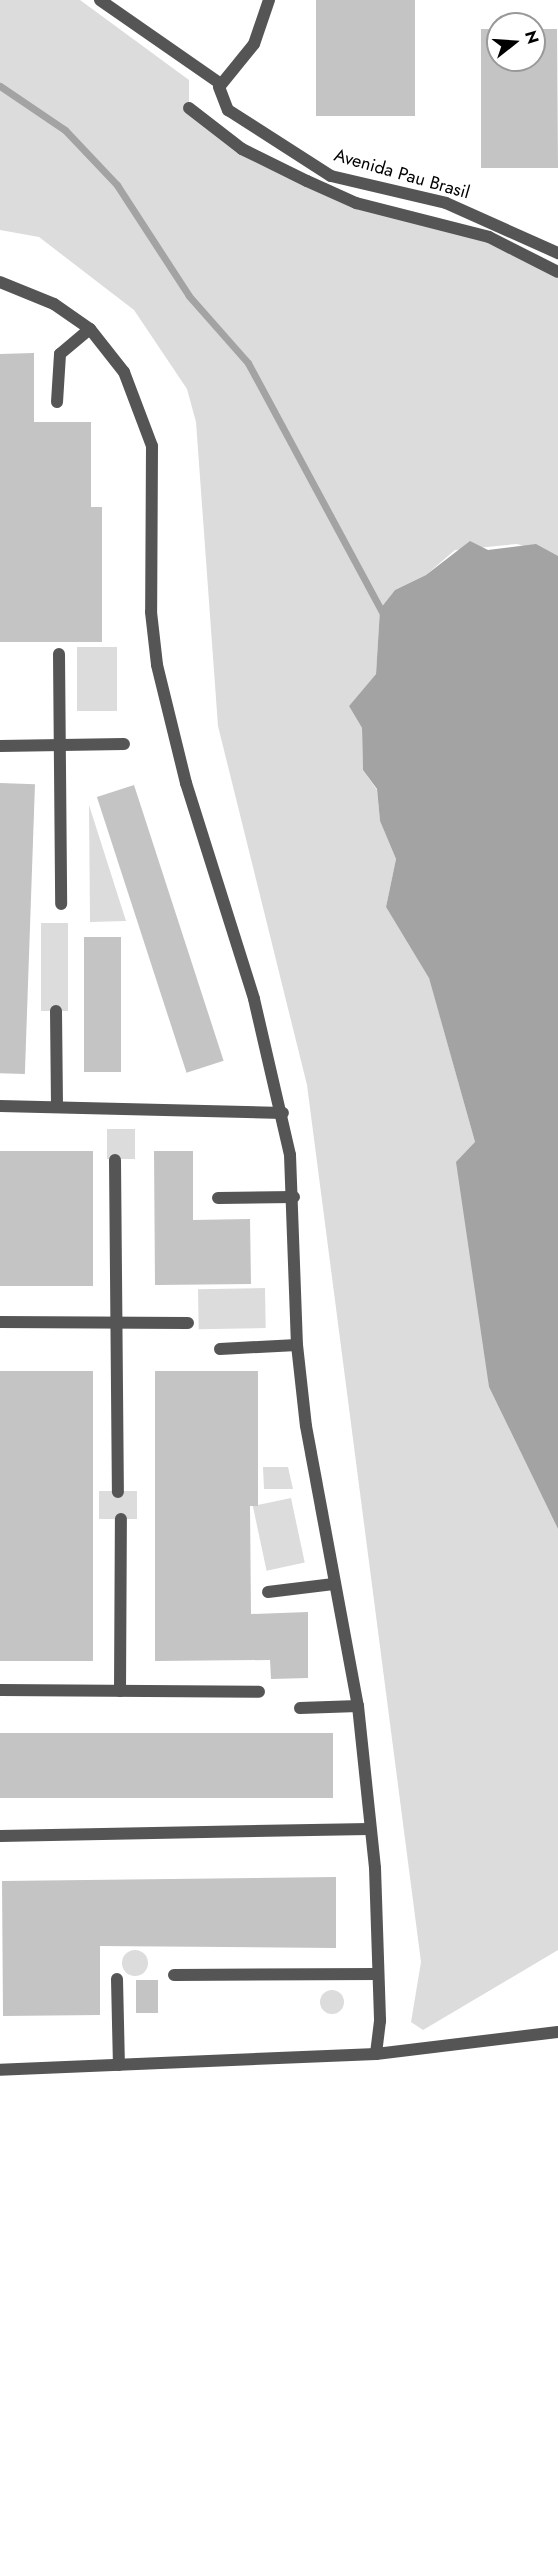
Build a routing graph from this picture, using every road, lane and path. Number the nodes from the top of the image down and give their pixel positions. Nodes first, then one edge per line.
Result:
1 (100, 0) edge
2 (269, 0) edge
3 (219, 89) junction
4 (189, 108) dead end
5 (558, 253) edge
6 (558, 272) edge
7 (0, 282) edge
8 (90, 329) junction
9 (57, 402) dead end
10 (59, 654) dead end
11 (124, 744) dead end
12 (0, 746) edge
13 (60, 746) junction
14 (61, 904) dead end
15 (56, 1011) dead end
16 (0, 1106) edge
17 (57, 1107) junction
18 (283, 1113) junction
19 (115, 1160) dead end
20 (218, 1197) dead end
21 (294, 1197) junction
22 (0, 1322) edge
23 (119, 1322) junction
24 (188, 1323) dead end
25 (297, 1345) junction
26 (220, 1349) dead end
27 (118, 1492) dead end
28 (121, 1519) dead end
29 (334, 1584) junction
30 (268, 1592) dead end
31 (0, 1690) edge
32 (120, 1691) junction
33 (259, 1692) dead end
34 (358, 1706) junction
35 (300, 1708) dead end
36 (369, 1828) junction
37 (0, 1836) edge
38 (378, 1974) junction
39 (174, 1975) dead end
40 (117, 1979) dead end
41 (558, 2032) edge
42 (376, 2054) junction
43 (119, 2065) junction
44 (0, 2070) edge

1 - 3 street, Avenida Pau Brasil
2 - 3 street
3 - 5 street, Avenida Pau Brasil
4 - 6 street
7 - 8 street
8 - 9 street
8 - 18 street
10 - 13 street
11 - 13 street
12 - 13 street
13 - 14 street
15 - 17 street
16 - 17 street
17 - 18 street
18 - 21 street
19 - 23 street
20 - 21 street
21 - 25 street
22 - 23 street
23 - 24 street
23 - 27 street
25 - 26 street
25 - 29 street
28 - 32 street
29 - 30 street
29 - 34 street
31 - 32 street
32 - 33 street
34 - 35 street
34 - 36 street
36 - 37 street
36 - 38 street
38 - 39 street
38 - 42 street
40 - 43 street
41 - 42 street
42 - 43 street
43 - 44 street

